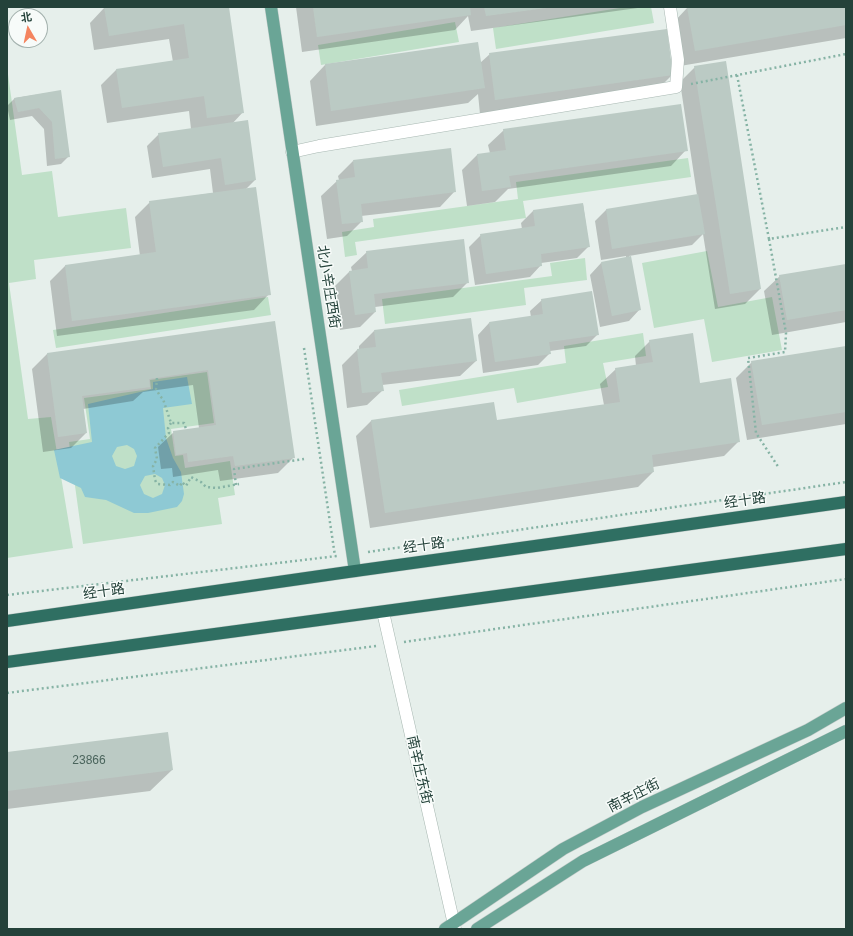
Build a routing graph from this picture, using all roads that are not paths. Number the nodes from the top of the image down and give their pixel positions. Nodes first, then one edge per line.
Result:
1 (270, 7) edge
2 (670, 7) edge
3 (292, 152) junction
4 (846, 502) edge
5 (846, 549) edge
6 (355, 571) junction
7 (383, 612) junction
8 (7, 621) edge
9 (7, 662) edge
10 (846, 708) edge
11 (846, 731) edge
12 (451, 927) edge
13 (477, 929) edge

1 - 3 main road, 北小辛庄西街
2 - 3 street
3 - 6 main road, 北小辛庄西街
4 - 6 highway, 经十路
5 - 7 highway
6 - 8 highway, 经十路
7 - 9 highway
7 - 12 street, 南辛庄东街
10 - 12 main road, 南辛庄街
11 - 13 main road

